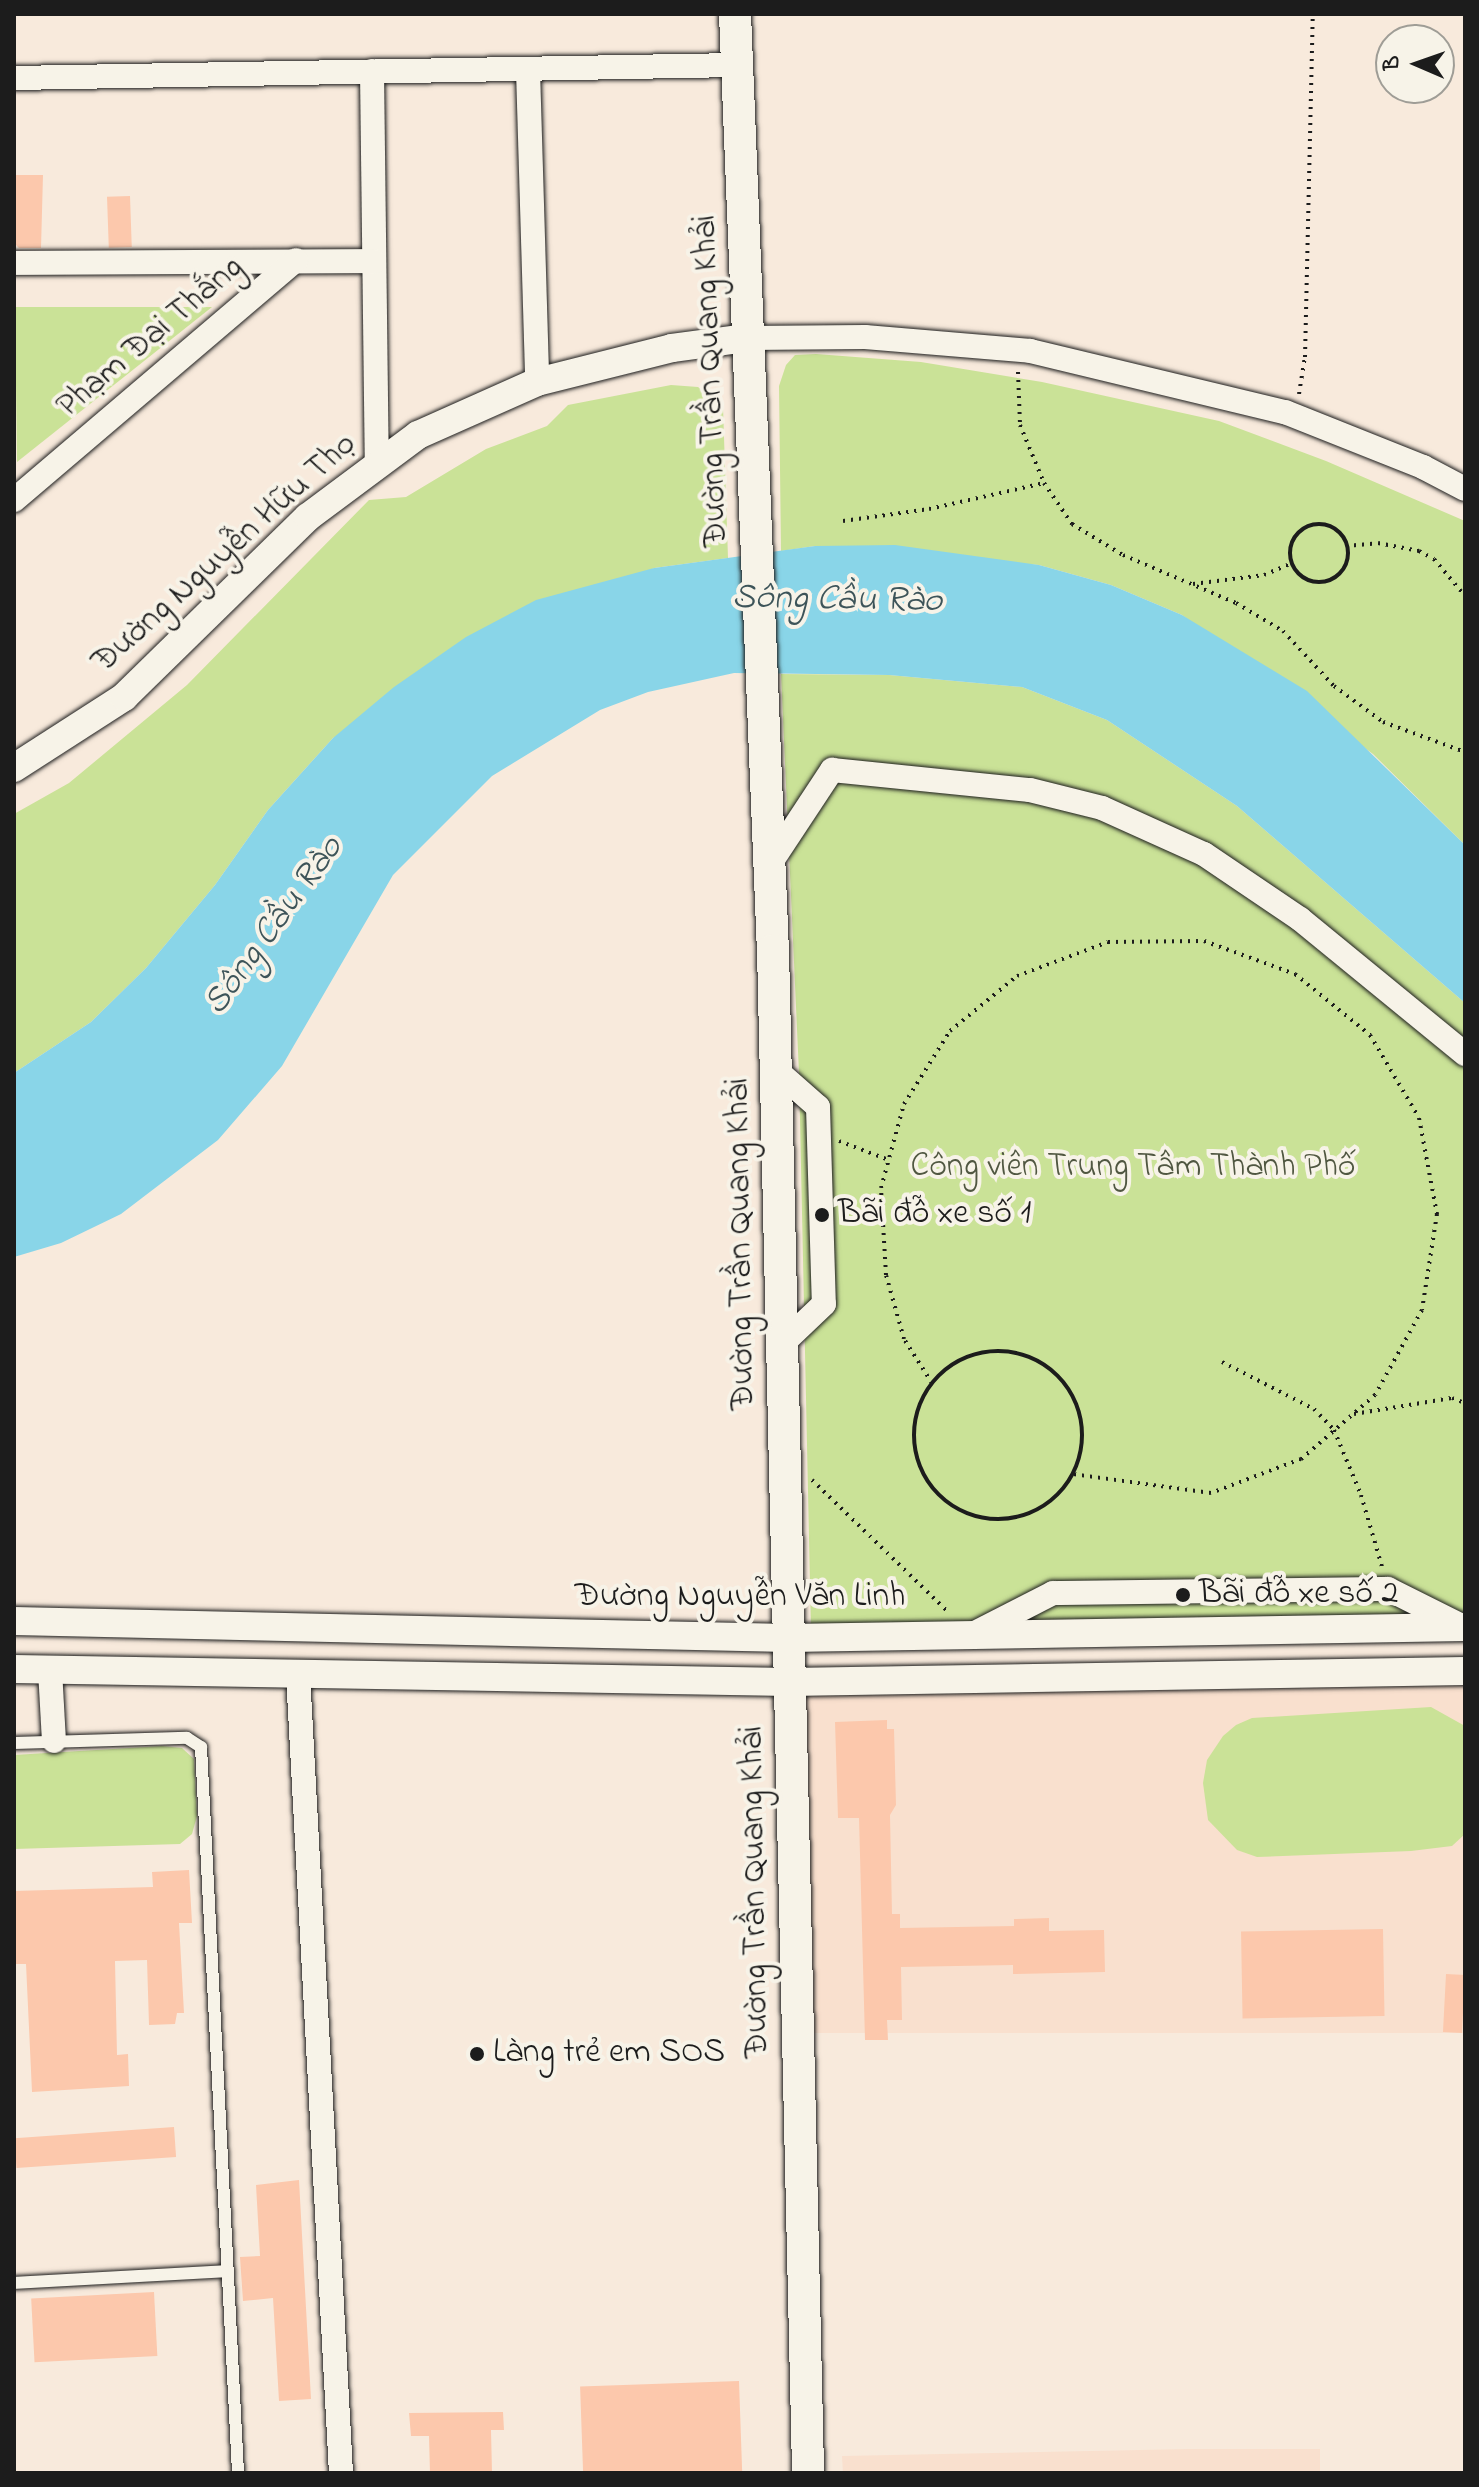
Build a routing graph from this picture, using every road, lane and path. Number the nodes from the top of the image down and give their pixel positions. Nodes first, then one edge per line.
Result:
1 (735, 14) edge
2 (1313, 14) edge
3 (738, 65) junction
4 (528, 70) junction
5 (372, 71) junction
6 (14, 78) edge
7 (296, 260) junction
8 (374, 261) junction
9 (14, 263) edge
10 (747, 338) junction
11 (1017, 350) junction
12 (537, 382) junction
13 (1285, 412) junction
14 (377, 463) junction
15 (1044, 483) junction
16 (1465, 489) edge
17 (14, 500) edge
18 (843, 521) dead end
19 (1346, 546) junction
20 (1292, 563) junction
21 (1193, 584) junction
22 (1465, 596) edge
23 (1465, 752) edge
24 (14, 768) edge
25 (770, 864) junction
26 (1465, 1054) edge
27 (776, 1070) junction
28 (819, 1133) junction
29 (889, 1160) junction
30 (782, 1344) junction
31 (1222, 1362) dead end
32 (932, 1383) junction
33 (1465, 1403) edge
34 (1352, 1415) junction
35 (1334, 1430) junction
36 (784, 1453) junction
37 (1073, 1474) junction
38 (1388, 1589) junction
39 (14, 1621) edge
40 (1465, 1627) edge
41 (971, 1635) junction
42 (789, 1638) junction
43 (14, 1669) edge
44 (50, 1670) junction
45 (1465, 1671) edge
46 (298, 1674) junction
47 (789, 1682) junction
48 (54, 1741) junction
49 (14, 1743) edge
50 (228, 2271) junction
51 (14, 2283) edge
52 (238, 2473) edge
53 (341, 2473) edge
54 (808, 2473) edge

1 - 3 main road, Đường Trần Quang Khải
2 - 13 path
3 - 4 street
3 - 10 main road, Đường Trần Quang Khải
4 - 5 street
4 - 12 street
5 - 6 street
5 - 8 street
7 - 8 street
7 - 9 street
7 - 17 street, Phạm Đại Thắng
8 - 14 street
10 - 11 street, Đường Nguyễn Hữu Thọ
10 - 12 street, Đường Nguyễn Hữu Thọ
10 - 25 main road, Đường Trần Quang Khải
11 - 13 street, Đường Nguyễn Hữu Thọ
11 - 15 path
12 - 14 street, Đường Nguyễn Hữu Thọ
13 - 16 street, Đường Nguyễn Hữu Thọ
14 - 24 street, Đường Nguyễn Hữu Thọ
15 - 18 path
15 - 21 path
19 - 20 path
19 - 20 path
19 - 22 path
20 - 21 path
21 - 23 path
25 - 26 street
25 - 27 main road, Đường Trần Quang Khải
27 - 28 street
27 - 30 main road, Đường Trần Quang Khải
28 - 29 path
28 - 30 street
29 - 32 path
29 - 34 path
30 - 36 main road, Đường Trần Quang Khải
31 - 35 path
32 - 37 path
32 - 37 path
33 - 34 path
34 - 35 path
35 - 37 path
35 - 38 path
36 - 41 path
36 - 42 main road, Đường Trần Quang Khải
38 - 40 street
38 - 41 street
39 - 42 street, Đường Nguyễn Văn Linh
40 - 41 street, Đường Nguyễn Văn Linh
41 - 42 street, Đường Nguyễn Văn Linh
42 - 47 main road, Đường Trần Quang Khải
43 - 44 street
44 - 46 street
44 - 48 street
45 - 47 street
46 - 47 street
46 - 53 street
47 - 54 main road, Đường Trần Quang Khải
48 - 49 lane
48 - 50 lane
50 - 51 lane
50 - 52 lane

